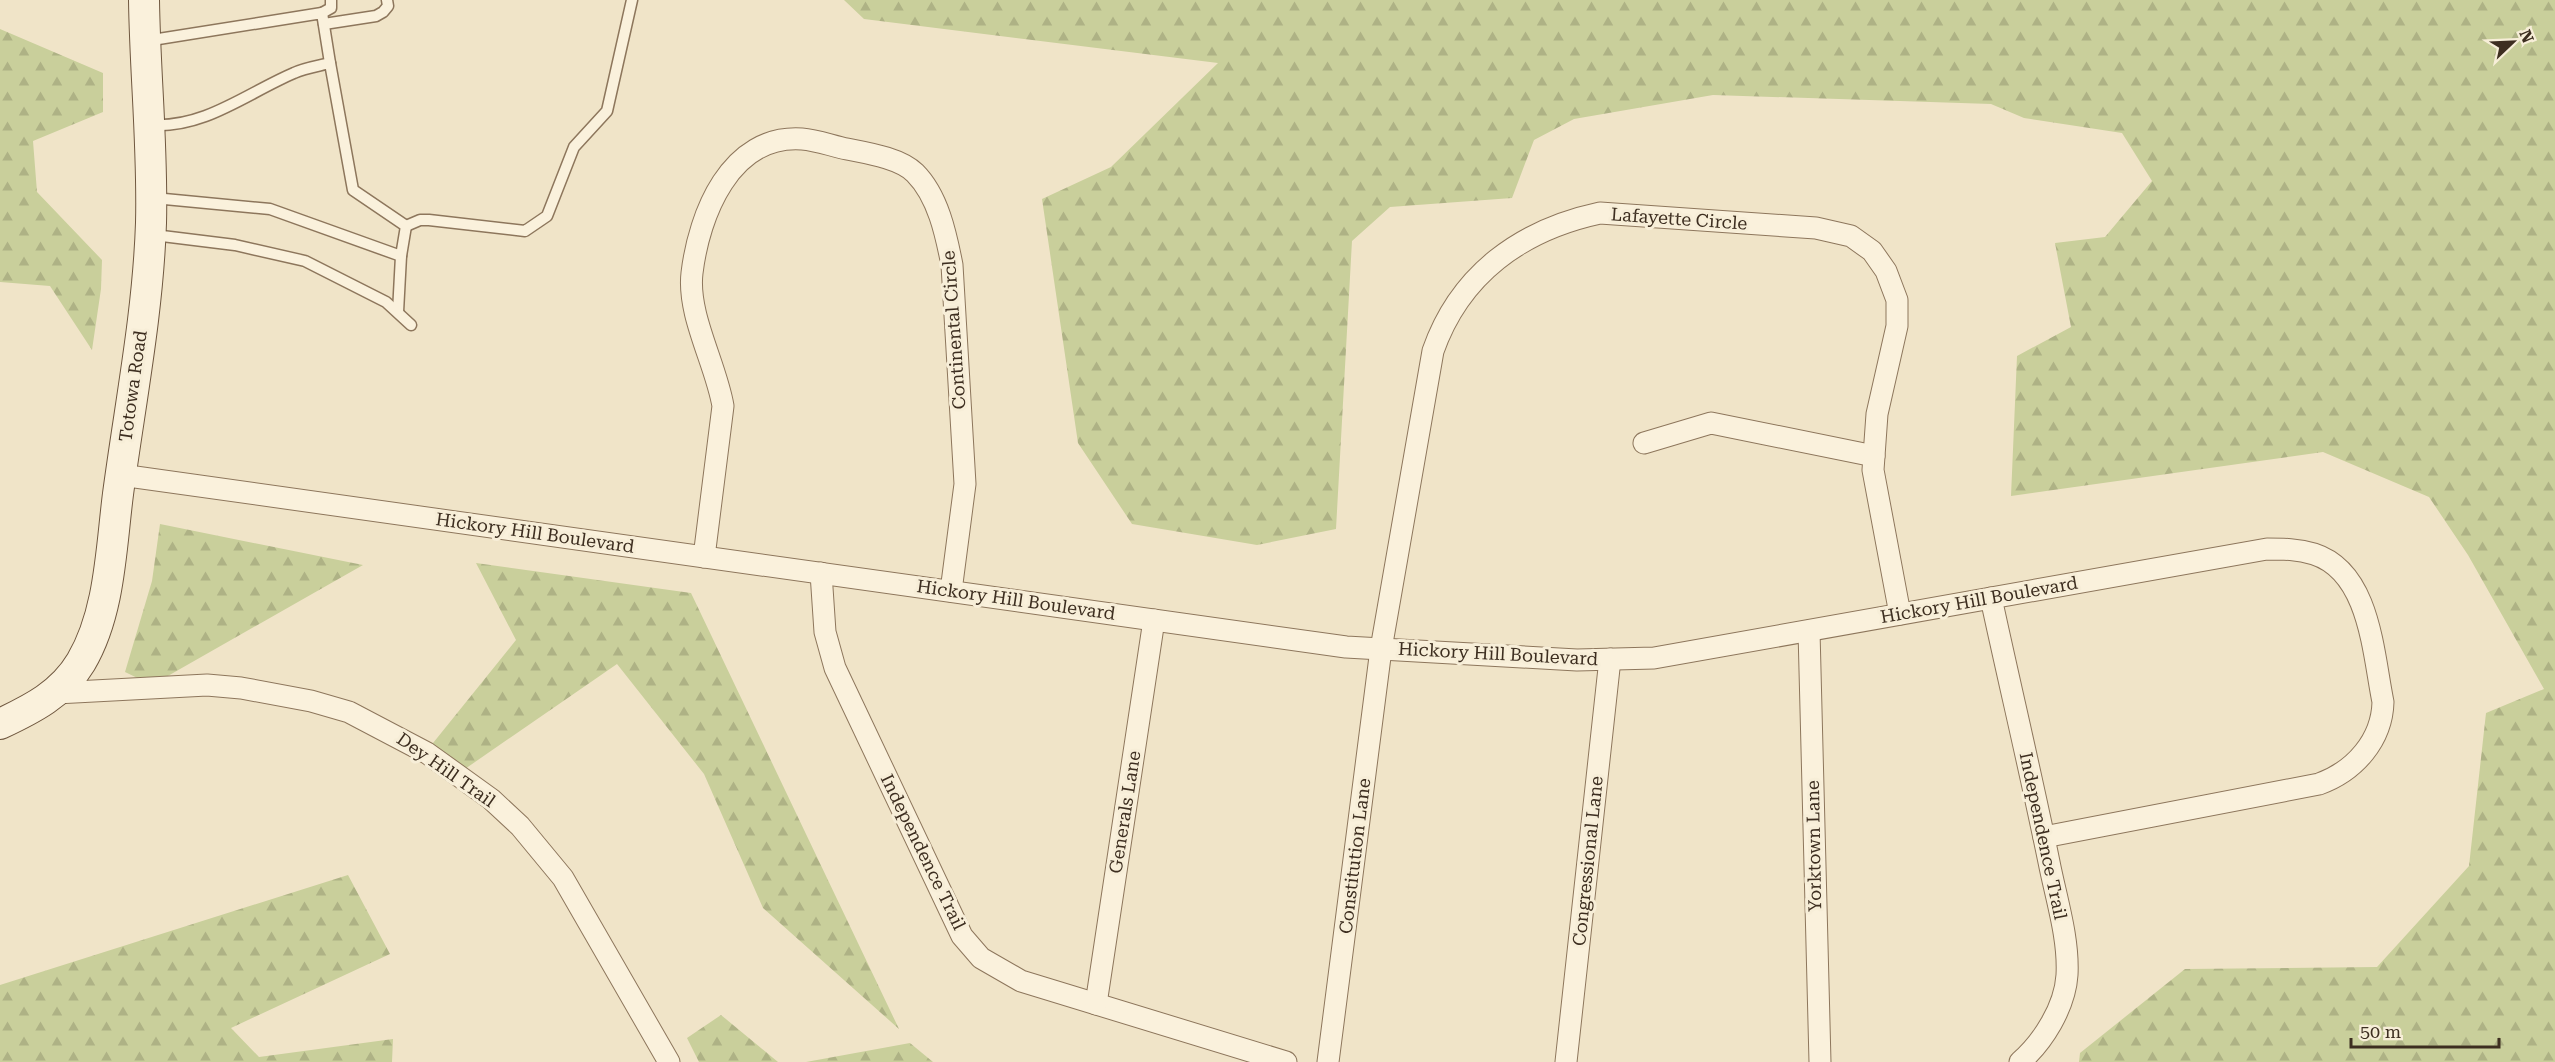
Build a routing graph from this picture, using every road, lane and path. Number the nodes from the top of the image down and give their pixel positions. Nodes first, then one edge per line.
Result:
1 (144, 0) edge
2 (331, 0) edge
3 (387, 0) edge
4 (632, 0) edge
5 (323, 19) junction
6 (145, 41) junction
7 (330, 63) junction
8 (151, 125) junction
9 (151, 198) junction
10 (406, 226) junction
11 (150, 235) junction
12 (401, 256) junction
13 (398, 312) junction
14 (411, 325) dead end
15 (1644, 443) dead end
16 (1874, 456) junction
17 (121, 475) junction
18 (704, 557) junction
19 (821, 573) junction
20 (951, 591) junction
21 (1991, 598) junction
22 (1900, 615) junction
23 (1154, 620) junction
24 (1809, 631) junction
25 (1381, 649) junction
26 (1610, 659) junction
27 (56, 693) junction
28 (0, 724) edge
29 (2044, 837) junction
30 (1096, 1004) junction
31 (669, 1062) edge
32 (1286, 1062) edge
33 (1328, 1062) edge
34 (1566, 1062) edge
35 (1820, 1062) edge
36 (2020, 1062) edge

1 - 6 main road, Totowa Road
2 - 5 lane
3 - 5 lane
4 - 10 lane
5 - 6 lane
5 - 7 lane
6 - 8 main road, Totowa Road
7 - 8 lane
7 - 10 lane
8 - 9 main road, Totowa Road
9 - 11 main road, Totowa Road
9 - 12 lane
10 - 12 lane
11 - 13 lane
11 - 17 main road, Totowa Road
12 - 13 lane
13 - 14 lane
15 - 16 street
16 - 22 street, Lafayette Circle
16 - 25 street, Lafayette Circle
17 - 18 street, Hickory Hill Boulevard
17 - 27 main road, Totowa Road
18 - 19 street, Hickory Hill Boulevard
18 - 20 street, Continental Circle
19 - 20 street, Hickory Hill Boulevard
19 - 30 street, Independence Trail
20 - 23 street, Hickory Hill Boulevard
21 - 22 street, Hickory Hill Boulevard
21 - 29 street, Independence Trail
21 - 29 street, Hickory Hill Boulevard
22 - 24 street, Hickory Hill Boulevard
23 - 25 street, Hickory Hill Boulevard
23 - 30 street, Generals Lane
24 - 26 street, Hickory Hill Boulevard
24 - 35 street, Yorktown Lane
25 - 26 street, Hickory Hill Boulevard
25 - 33 street, Constitution Lane
26 - 34 street, Congressional Lane
27 - 28 main road, Totowa Road
27 - 31 street, Dey Hill Trail
29 - 36 street, Independence Trail
30 - 32 street, Independence Trail

